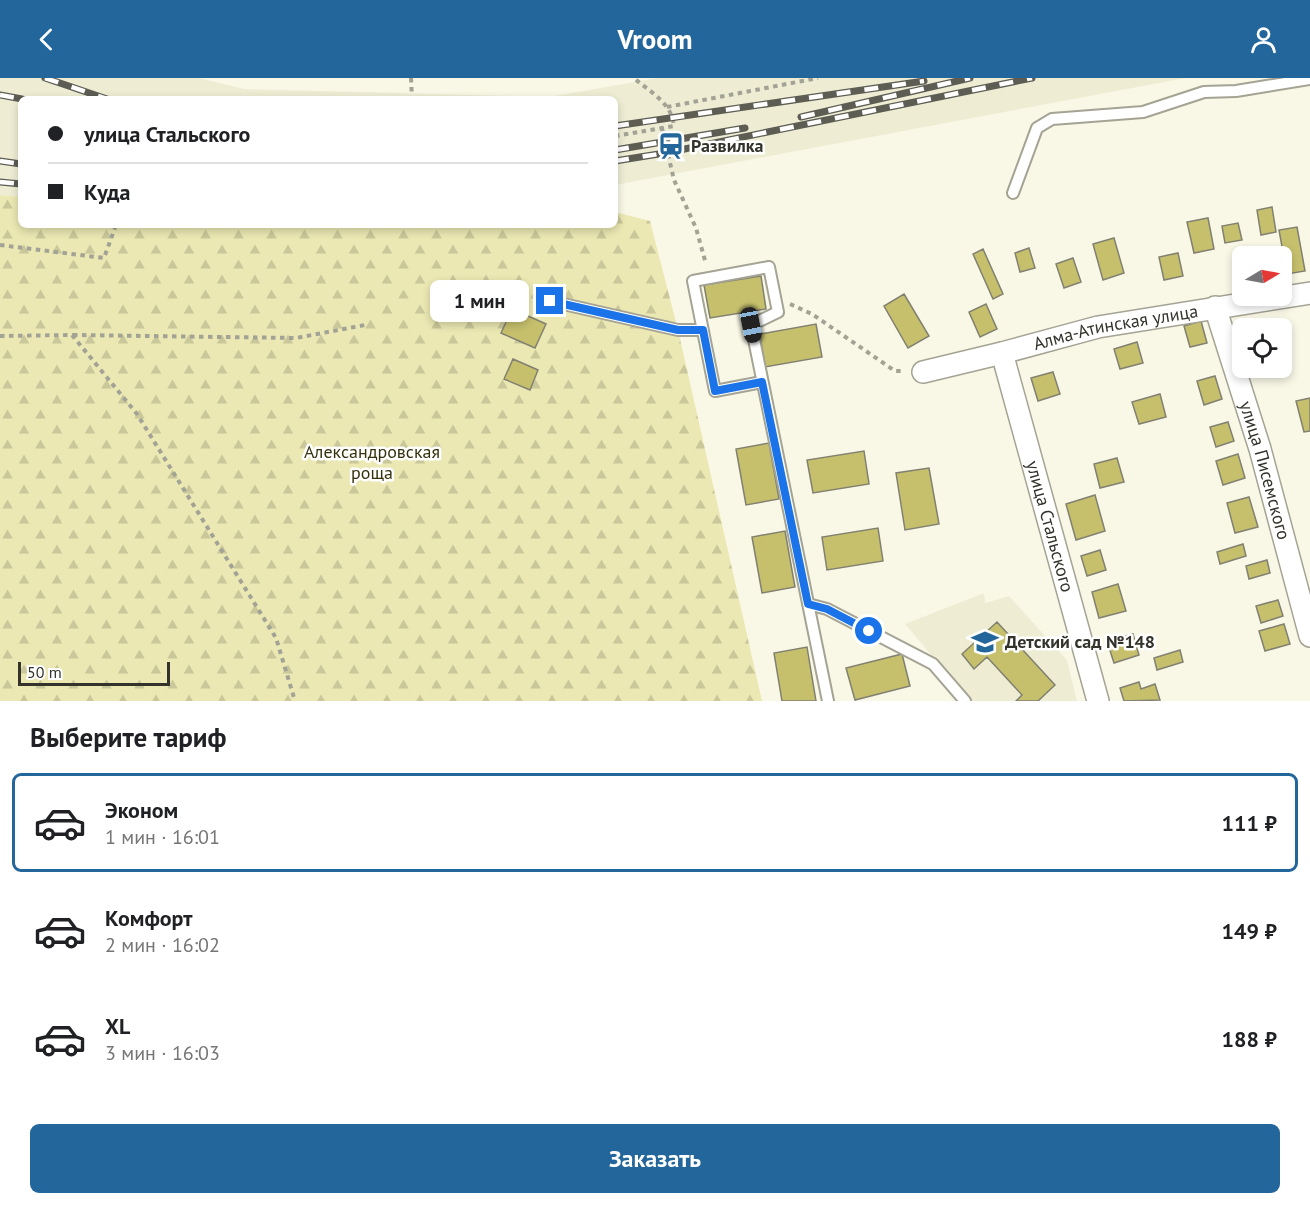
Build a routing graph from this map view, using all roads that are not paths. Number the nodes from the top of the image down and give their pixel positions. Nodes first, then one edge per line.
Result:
1 (1310, 79) edge
2 (1013, 193) dead end
3 (1310, 293) edge
4 (550, 301) dead end
5 (1215, 307) junction
6 (703, 330) junction
7 (1002, 354) junction
8 (923, 372) road end
9 (762, 382) junction
10 (808, 604) junction
11 (1310, 636) edge
12 (828, 701) edge
13 (965, 701) edge
14 (1098, 701) edge

1 - 2 lane
3 - 5 street, Алма-Атинская улица
4 - 6 lane
5 - 7 street, Алма-Атинская улица
5 - 11 street, улица Писемского
6 - 9 lane
6 - 9 lane
7 - 8 street, Алма-Атинская улица
7 - 14 street, улица Стальского
9 - 10 lane
10 - 12 lane
10 - 13 lane

